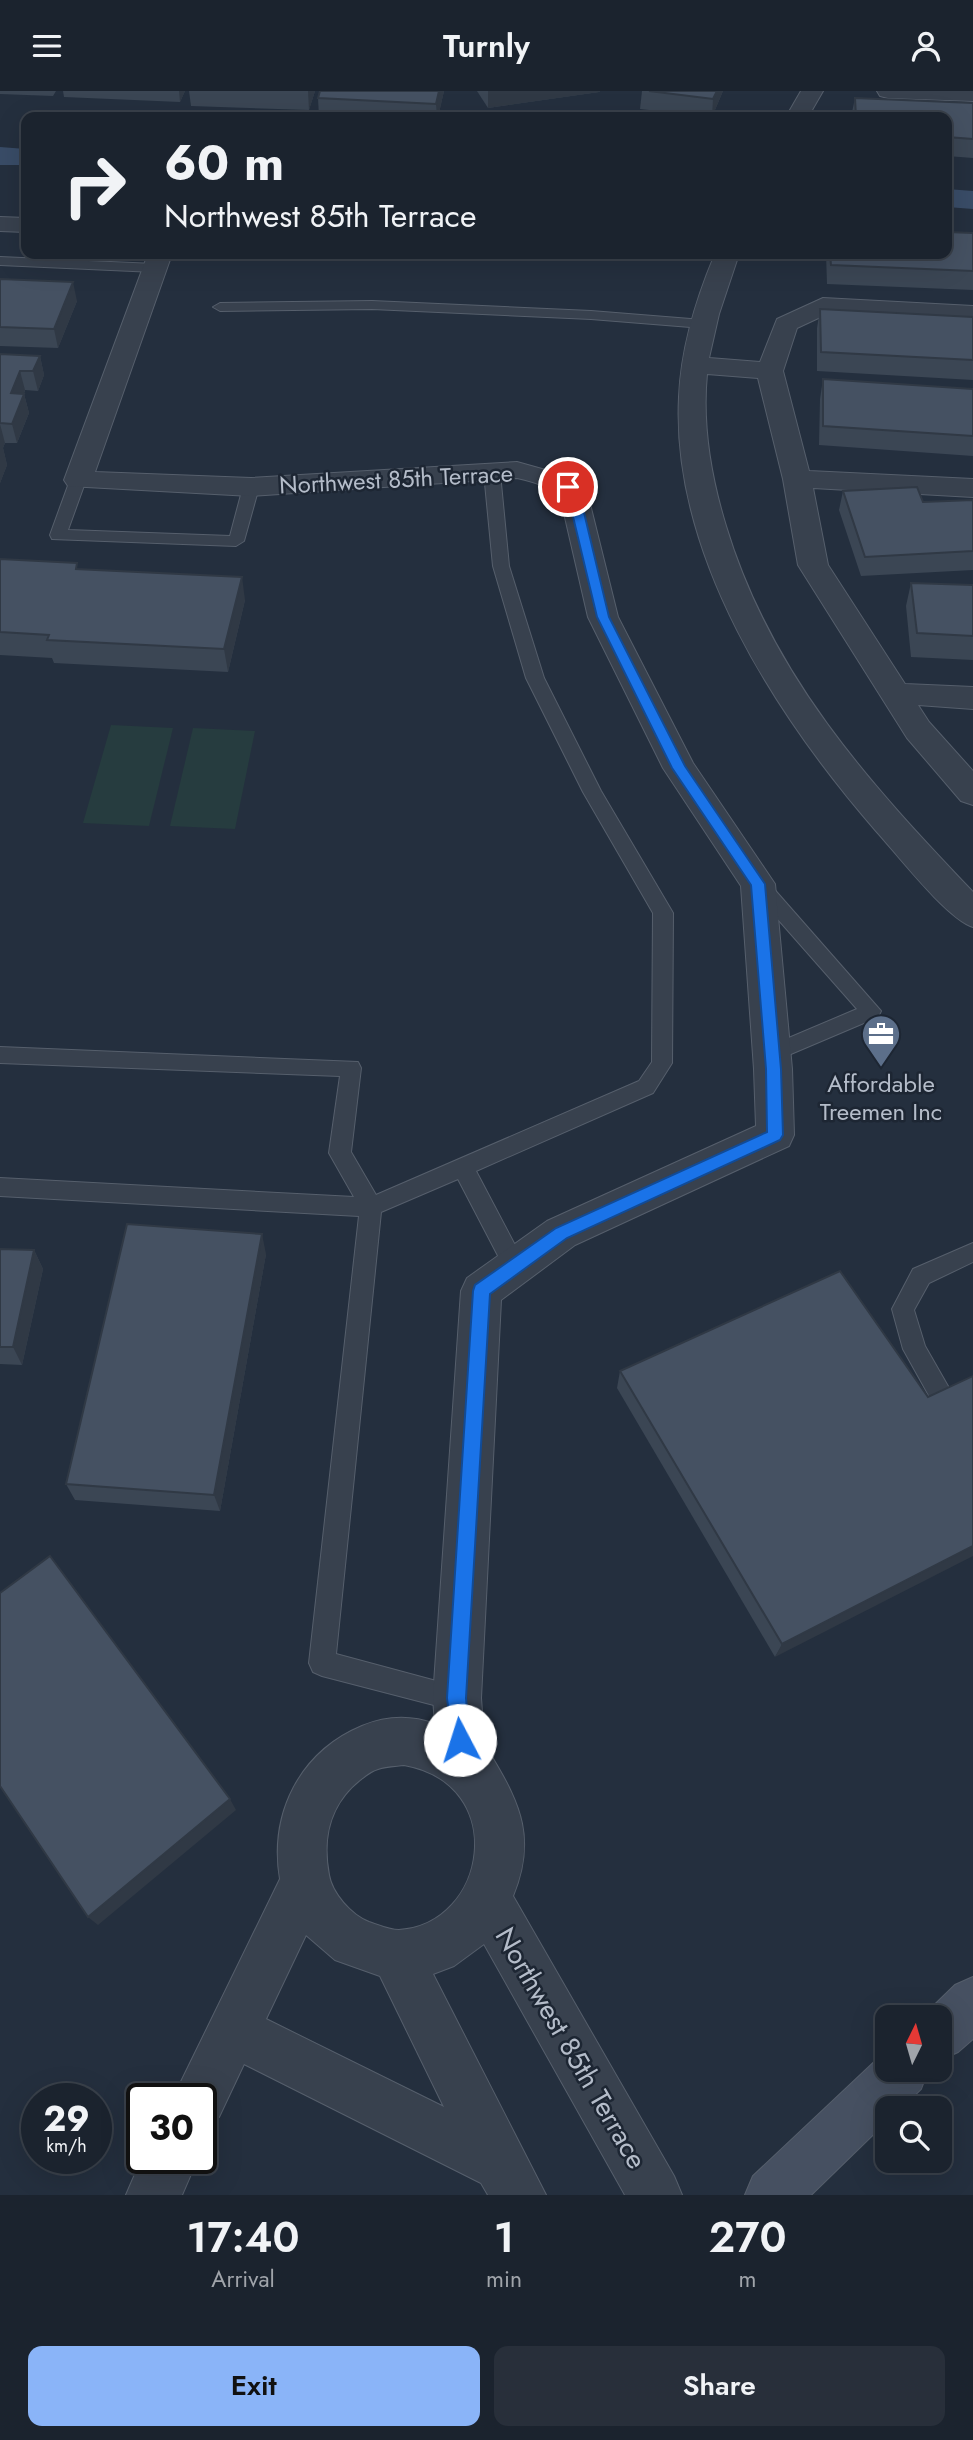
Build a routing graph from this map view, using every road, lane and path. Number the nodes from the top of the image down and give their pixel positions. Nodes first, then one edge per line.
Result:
1 (812, 91) edge
2 (888, 91) edge
3 (973, 94) edge
4 (800, 112) edge
5 (0, 224) edge
6 (21, 225) edge
7 (725, 259) edge
8 (0, 261) edge
9 (157, 261) edge
10 (220, 307) dead end
11 (973, 314) edge
12 (703, 324) junction
13 (696, 365) junction
14 (770, 371) junction
15 (492, 473) junction
16 (796, 479) junction
17 (78, 480) junction
18 (251, 487) junction
19 (973, 488) edge
20 (896, 696) junction
21 (973, 698) edge
22 (969, 783) edge
23 (758, 884) junction
24 (973, 914) edge
25 (772, 1053) junction
26 (0, 1055) edge
27 (463, 1167) junction
28 (0, 1187) edge
29 (372, 1207) junction
30 (964, 1256) edge
31 (515, 1266) junction
32 (945, 1402) edge
33 (457, 1698) junction
34 (462, 1761) junction
35 (304, 1881) junction
36 (488, 1901) junction
37 (397, 1955) junction
38 (973, 2003) edge
39 (952, 2023) edge
40 (233, 2030) junction
41 (207, 2083) edge
42 (888, 2083) edge
43 (163, 2174) edge
44 (510, 2179) edge
45 (153, 2195) edge
46 (655, 2195) edge
47 (772, 2195) edge

1 - 4 street
2 - 3 street
5 - 6 street
7 - 12 street
8 - 9 lane
9 - 17 street
10 - 12 lane
11 - 14 street
12 - 13 street
13 - 14 street
13 - 24 street
14 - 16 street
15 - 18 street, Northwest 85th Terrace
15 - 23 street, Northwest 85th Terrace
15 - 27 lane
16 - 19 street
16 - 20 street
17 - 18 street, Northwest 85th Terrace
17 - 18 lane
20 - 21 street
20 - 22 street
23 - 25 street, Northwest 85th Terrace
23 - 25 lane
25 - 31 street, Northwest 85th Terrace
26 - 29 lane
27 - 29 lane
27 - 31 lane
28 - 29 lane
29 - 33 lane
30 - 32 lane
31 - 33 street, Northwest 85th Terrace
33 - 34 street, Northwest 85th Terrace
34 - 35 street
34 - 36 street
35 - 37 street
35 - 40 street
36 - 37 street
36 - 46 street, Northwest 85th Terrace
37 - 44 street
38 - 39 street
40 - 41 street
40 - 44 street
42 - 47 street
43 - 45 street

